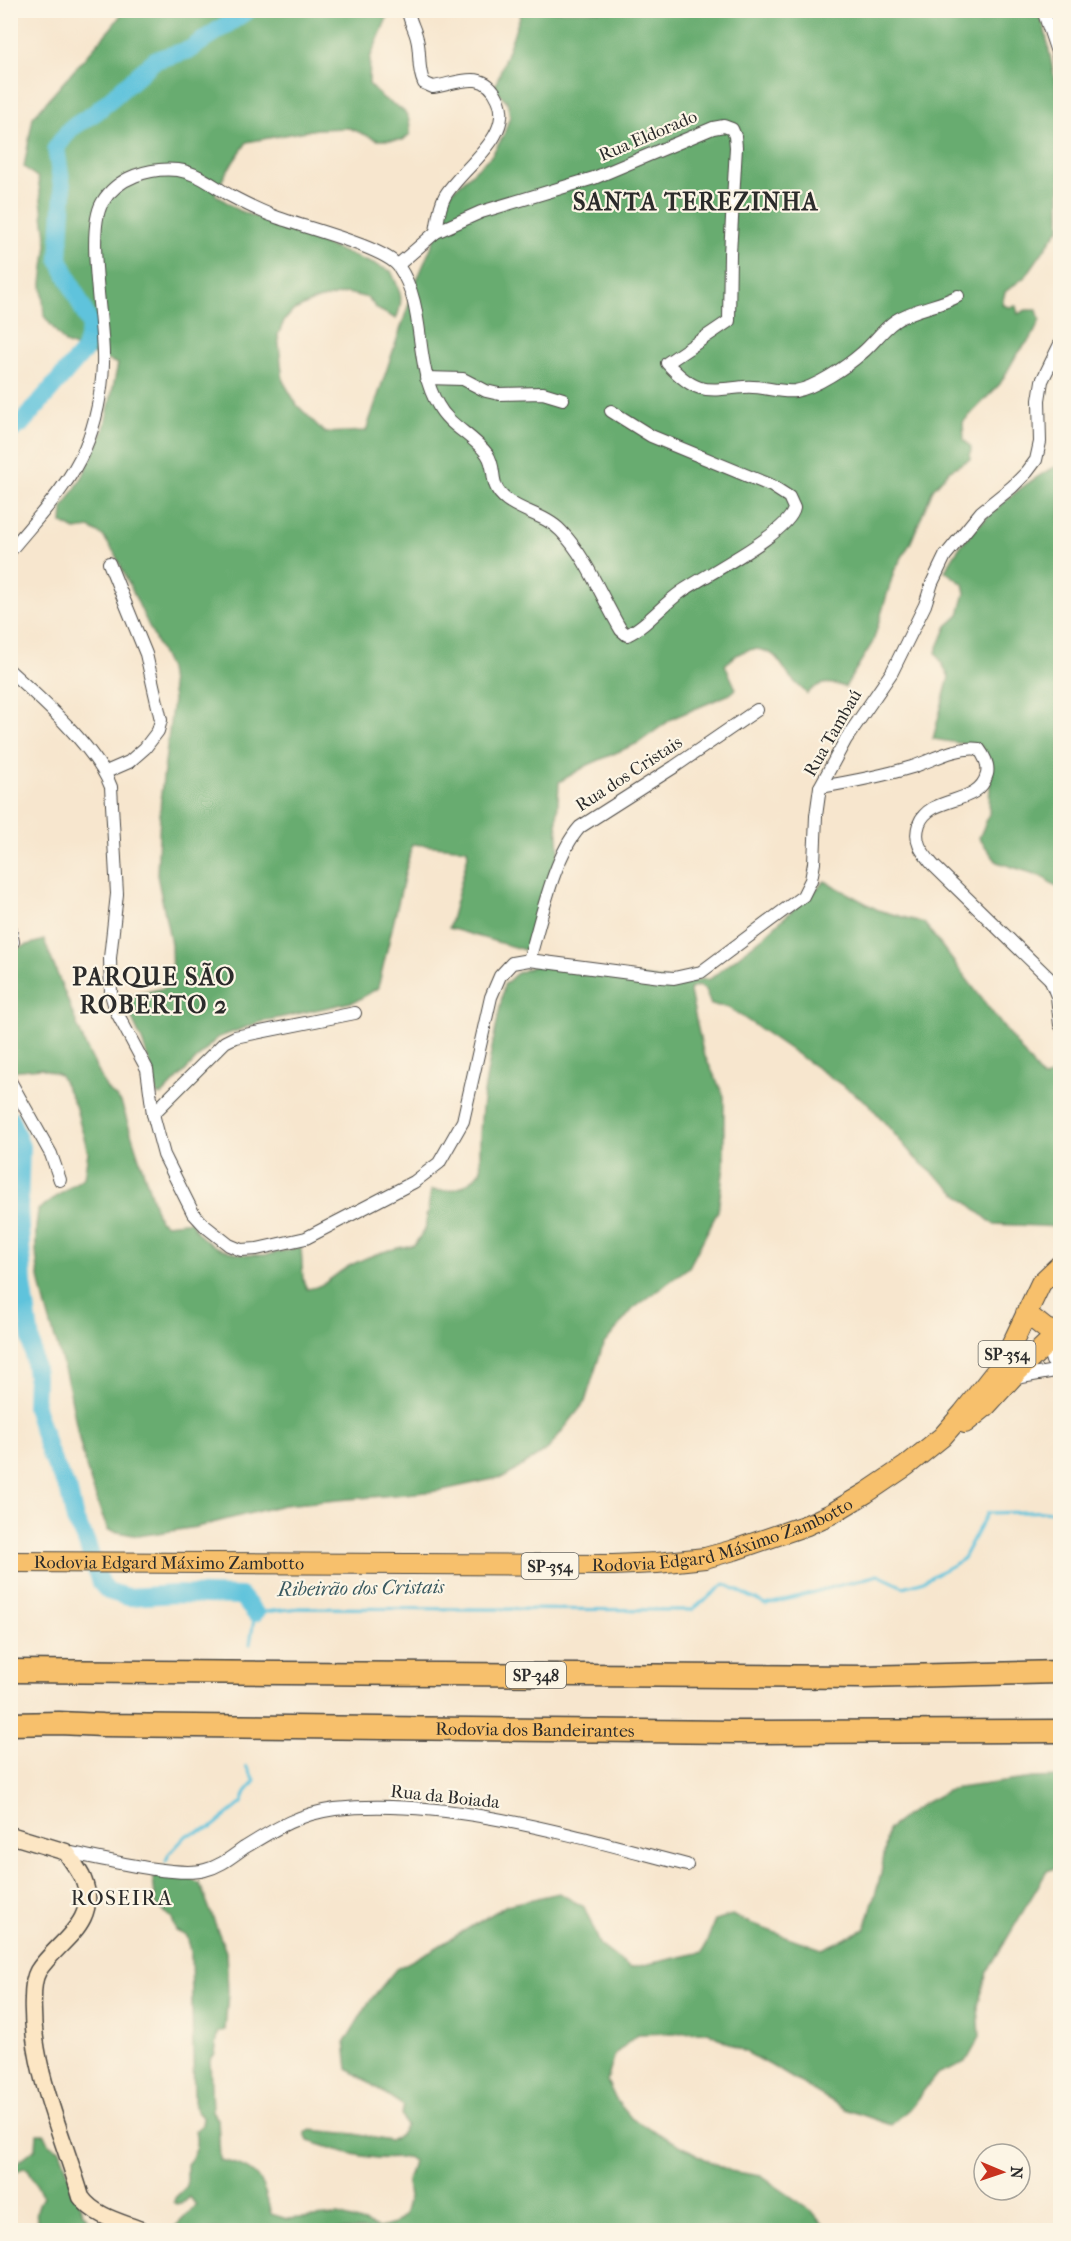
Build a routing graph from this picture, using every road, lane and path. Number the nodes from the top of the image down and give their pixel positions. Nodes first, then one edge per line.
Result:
1 (408, 10) edge
2 (1043, 10) edge
3 (1060, 71) edge
4 (436, 232) junction
5 (398, 265) junction
6 (958, 296) dead end
7 (1060, 344) edge
8 (426, 378) junction
9 (563, 399) dead end
10 (611, 411) dead end
11 (10, 551) edge
12 (109, 562) dead end
13 (10, 671) edge
14 (757, 710) dead end
15 (106, 772) junction
16 (820, 787) junction
17 (10, 926) edge
18 (13, 942) dead end
19 (529, 960) junction
20 (355, 1013) dead end
21 (1060, 1025) edge
22 (10, 1081) edge
23 (153, 1114) junction
24 (60, 1180) dead end
25 (1060, 1265) edge
26 (1026, 1313) junction
27 (1055, 1336) edge
28 (1060, 1369) edge
29 (1010, 1380) junction
30 (942, 1437) junction
31 (10, 1562) edge
32 (10, 1671) edge
33 (1060, 1672) edge
34 (10, 1724) edge
35 (1060, 1731) edge
36 (10, 1835) edge
37 (66, 1852) junction
38 (687, 1865) dead end
39 (141, 2230) edge

1 - 4 street
2 - 3 street
4 - 5 street, Rua Eldorado
4 - 6 street, Rua Eldorado
5 - 8 street
5 - 11 street
7 - 16 street, Rua Tambaú
8 - 9 street
8 - 10 street
12 - 15 street
13 - 15 street
14 - 19 street, Rua dos Cristais
15 - 23 street
16 - 19 street, Rua Tambaú
16 - 21 street
17 - 18 street
19 - 23 street
20 - 23 street
22 - 24 street
25 - 26 main road, Rodovia Edgard Máximo Zambotto / SP-354
26 - 27 main road
26 - 30 main road, Rodovia Edgard Máximo Zambotto / SP-354
27 - 28 street
27 - 29 main road, Rodovia Edgard Máximo Zambotto / SP-354
28 - 29 street
29 - 30 main road, Rodovia Edgard Máximo Zambotto / SP-354
30 - 31 main road, Rodovia Edgard Máximo Zambotto / SP-354
32 - 33 highway, SP-348
34 - 35 highway, Rodovia dos Bandeirantes
36 - 37 street
37 - 38 street, Rua da Boiada
37 - 39 street

